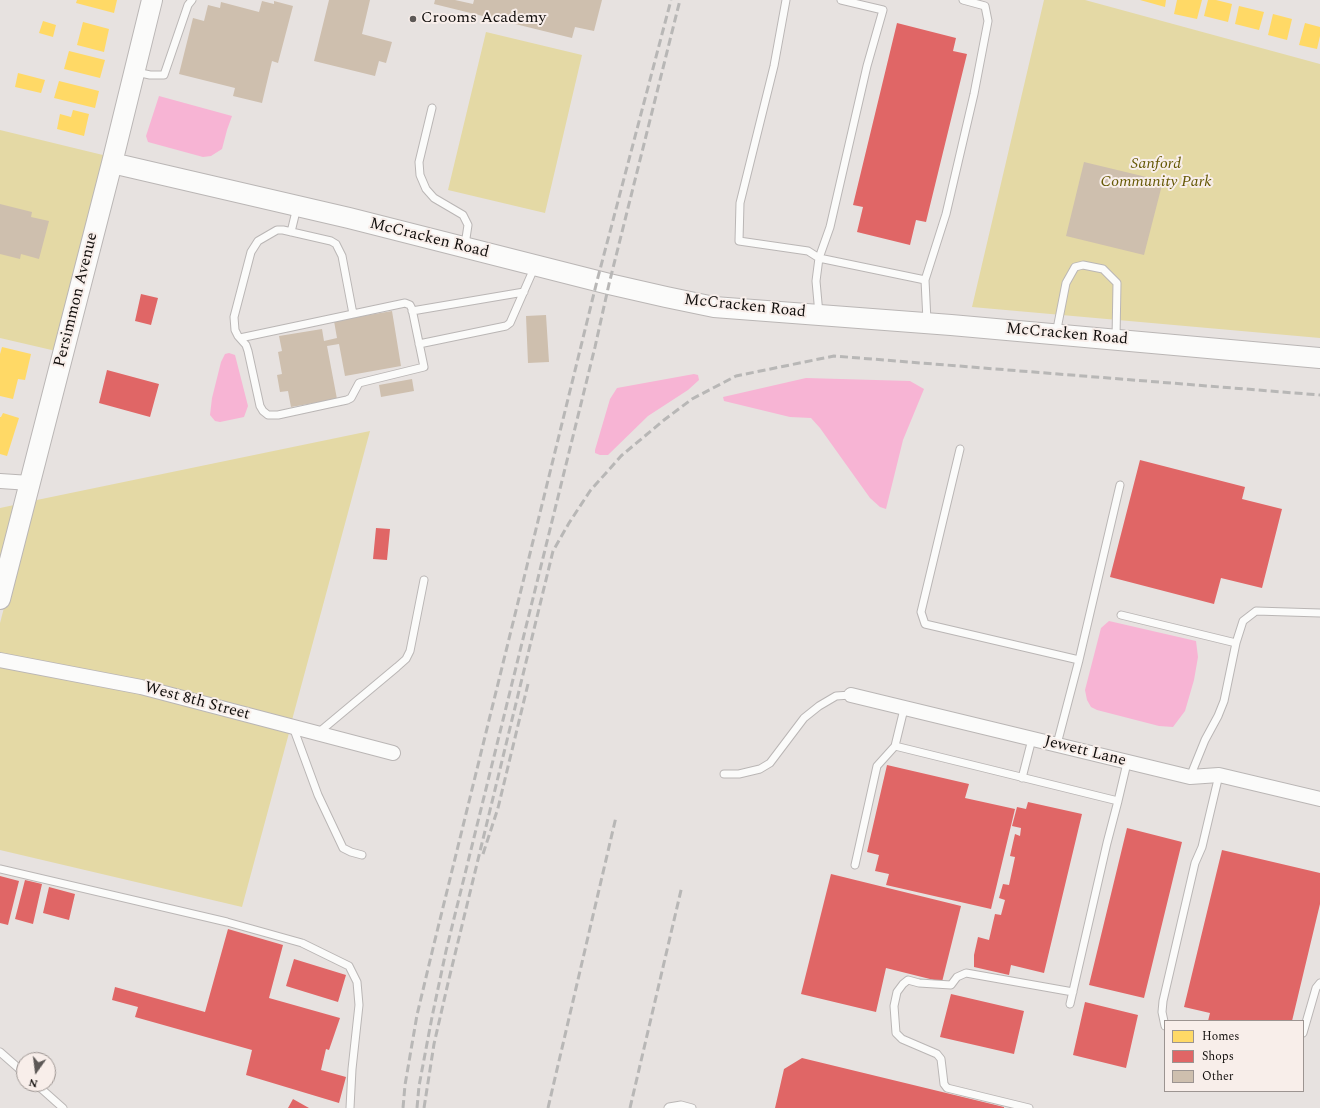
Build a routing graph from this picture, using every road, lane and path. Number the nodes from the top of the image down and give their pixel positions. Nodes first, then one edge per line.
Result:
1 (152, 0) edge
2 (192, 0) edge
3 (786, 0) edge
4 (841, 0) edge
5 (963, 0) edge
6 (134, 72) junction
7 (432, 108) dead end
8 (112, 163) junction
9 (297, 206) junction
10 (291, 232) junction
11 (464, 248) junction
12 (819, 258) junction
13 (536, 266) junction
14 (925, 280) junction
15 (524, 292) junction
16 (412, 311) junction
17 (354, 314) junction
18 (819, 316) junction
19 (927, 323) junction
20 (1056, 334) junction
21 (240, 338) junction
22 (1116, 340) junction
23 (419, 344) junction
24 (1320, 358) edge
25 (960, 449) dead end
26 (0, 481) edge
27 (30, 483) junction
28 (1120, 485) dead end
29 (424, 580) dead end
30 (0, 599) edge
31 (1320, 613) edge
32 (1121, 615) dead end
33 (1236, 643) junction
34 (0, 660) edge
35 (1079, 660) junction
36 (852, 695) joint
37 (904, 709) junction
38 (293, 727) junction
39 (317, 734) junction
40 (1032, 739) junction
41 (1057, 744) junction
42 (895, 746) junction
43 (393, 753) dead end
44 (1127, 762) junction
45 (724, 774) dead end
46 (1219, 775) junction
47 (1190, 777) junction
48 (1022, 778) junction
49 (1320, 800) edge
50 (1118, 801) junction
51 (362, 856) dead end
52 (855, 865) dead end
53 (0, 869) edge
54 (1320, 983) edge
55 (1073, 992) junction
56 (1070, 1004) dead end
57 (1164, 1021) edge
58 (1304, 1030) edge
59 (0, 1052) edge
60 (16, 1066) edge
61 (45, 1092) edge
62 (62, 1108) edge
63 (350, 1108) edge
64 (668, 1108) edge
65 (692, 1108) edge
66 (1028, 1108) edge

1 - 6 street, Persimmon Avenue
2 - 6 lane
3 - 12 lane
4 - 12 lane
5 - 14 lane
6 - 8 street, Persimmon Avenue
7 - 11 lane
8 - 9 street, McCracken Road
8 - 27 street, Persimmon Avenue
9 - 10 lane
9 - 11 street, McCracken Road
10 - 17 lane
10 - 21 lane
11 - 13 street, McCracken Road
12 - 14 lane
12 - 18 lane
13 - 15 lane
13 - 18 street, McCracken Road
14 - 19 lane
15 - 16 lane
15 - 23 lane
16 - 17 lane
16 - 23 lane
17 - 21 lane
18 - 19 street, McCracken Road
19 - 20 street, McCracken Road
20 - 22 street, McCracken Road
20 - 22 lane
21 - 23 lane
22 - 24 street, McCracken Road
25 - 35 lane
26 - 27 street
27 - 30 street, Persimmon Avenue
28 - 35 lane
29 - 39 lane
31 - 33 lane
32 - 33 lane
33 - 47 lane
34 - 38 street, West 8th Street
35 - 41 lane
36 - 37 street, Jewett Lane
36 - 45 lane
37 - 40 street, Jewett Lane
37 - 42 lane
38 - 39 street, West 8th Street
38 - 51 lane
39 - 43 street, West 8th Street
40 - 41 street, Jewett Lane
40 - 48 lane
41 - 44 street, Jewett Lane
42 - 48 lane
42 - 52 lane
44 - 47 street, Jewett Lane
44 - 50 lane
46 - 47 street, Jewett Lane
46 - 49 street, Jewett Lane
46 - 57 lane
48 - 50 lane
50 - 55 lane
53 - 63 lane
54 - 58 lane
55 - 56 lane
55 - 66 lane
59 - 60 lane
61 - 62 lane
64 - 65 lane

